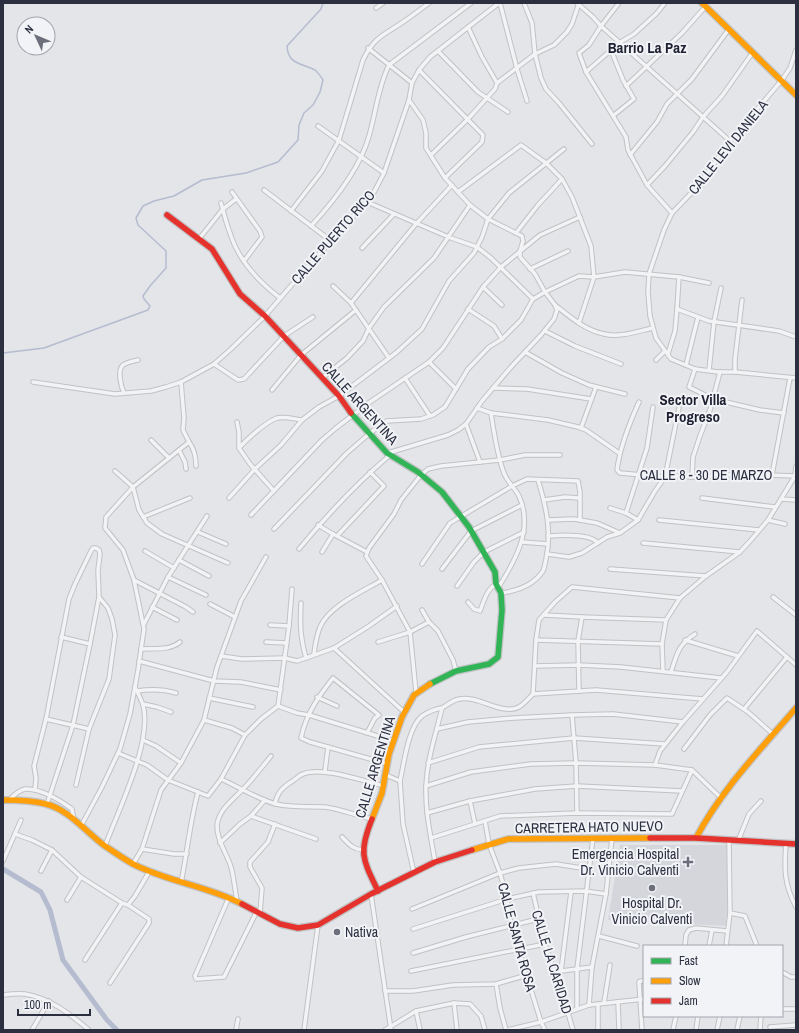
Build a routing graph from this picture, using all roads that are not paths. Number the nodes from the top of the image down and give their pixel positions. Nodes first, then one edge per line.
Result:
1 (383, 3) edge
2 (429, 3) edge
3 (471, 3) edge
4 (500, 3) edge
5 (524, 3) edge
6 (578, 3) edge
7 (619, 3) edge
8 (665, 3) edge
9 (704, 5) edge
10 (376, 8) dead end
11 (601, 26) junction
12 (468, 27) junction
13 (729, 29) junction
14 (619, 43) junction
15 (368, 48) junction
16 (611, 50) junction
17 (796, 50) edge
18 (438, 51) junction
19 (753, 52) junction
20 (535, 54) junction
21 (389, 64) junction
22 (517, 68) junction
23 (647, 68) junction
24 (419, 70) junction
25 (586, 72) junction
26 (782, 80) junction
27 (412, 83) junction
28 (497, 83) junction
29 (626, 86) junction
30 (677, 94) junction
31 (796, 95) edge
32 (486, 98) junction
33 (409, 100) junction
34 (527, 101) dead end
35 (508, 112) dead end
36 (614, 115) junction
37 (703, 117) junction
38 (468, 119) junction
39 (318, 126) dead end
40 (339, 140) junction
41 (730, 141) junction
42 (592, 144) dead end
43 (564, 149) dead end
44 (630, 154) junction
45 (431, 155) junction
46 (361, 156) junction
47 (546, 163) junction
48 (384, 173) junction
49 (445, 178) junction
50 (562, 179) junction
51 (452, 185) junction
52 (647, 186) junction
53 (264, 190) dead end
54 (232, 192) dead end
55 (458, 192) junction
56 (236, 199) junction
57 (367, 202) junction
58 (221, 203) dead end
59 (470, 205) junction
60 (223, 209) junction
61 (291, 211) junction
62 (672, 213) junction
63 (394, 214) junction
64 (167, 215) dead end
65 (580, 217) junction
66 (488, 219) junction
67 (416, 224) junction
68 (311, 226) junction
69 (516, 233) junction
70 (448, 236) junction
71 (199, 239) junction
72 (331, 241) junction
73 (477, 247) junction
74 (362, 248) dead end
75 (520, 251) junction
76 (568, 251) dead end
77 (244, 261) junction
78 (501, 267) junction
79 (530, 269) junction
80 (649, 274) junction
81 (594, 277) junction
82 (679, 277) junction
83 (709, 283) dead end
84 (333, 286) dead end
85 (483, 287) junction
86 (721, 288) dead end
87 (545, 292) junction
88 (280, 298) junction
89 (534, 299) junction
90 (742, 300) dead end
91 (351, 303) junction
92 (502, 305) dead end
93 (555, 305) junction
94 (468, 309) junction
95 (677, 309) junction
96 (356, 310) junction
97 (265, 316) junction
98 (313, 317) dead end
99 (698, 317) junction
100 (714, 322) junction
101 (579, 323) junction
102 (740, 324) junction
103 (369, 328) junction
104 (653, 328) junction
105 (544, 331) junction
106 (284, 336) junction
107 (796, 337) edge
108 (502, 339) junction
109 (525, 352) junction
110 (666, 353) junction
111 (301, 355) junction
112 (390, 358) junction
113 (138, 360) dead end
114 (656, 360) dead end
115 (429, 362) junction
116 (214, 364) junction
117 (621, 364) dead end
118 (686, 365) junction
119 (695, 369) junction
120 (710, 370) junction
121 (720, 372) junction
122 (735, 372) junction
123 (322, 378) junction
124 (404, 378) junction
125 (790, 378) junction
126 (796, 378) edge
127 (34, 382) dead end
128 (181, 382) junction
129 (596, 387) junction
130 (493, 388) junction
131 (456, 389) junction
132 (272, 390) dead end
133 (124, 394) junction
134 (625, 394) dead end
135 (339, 396) junction
136 (713, 399) junction
137 (591, 400) junction
138 (639, 402) dead end
139 (654, 407) dead end
140 (477, 408) junction
141 (679, 408) dead end
142 (491, 413) junction
143 (784, 413) junction
144 (354, 416) junction
145 (430, 416) junction
146 (302, 420) junction
147 (237, 422) dead end
148 (466, 424) junction
149 (581, 428) junction
150 (370, 433) junction
151 (151, 440) dead end
152 (189, 442) junction
153 (238, 448) junction
154 (179, 450) junction
155 (619, 453) junction
156 (388, 454) junction
157 (560, 455) dead end
158 (169, 458) junction
159 (500, 460) junction
160 (480, 462) junction
161 (196, 466) dead end
162 (796, 466) edge
163 (255, 469) junction
164 (186, 470) dead end
165 (115, 471) dead end
166 (370, 472) junction
167 (421, 475) junction
168 (638, 475) junction
169 (772, 475) junction
170 (795, 476) edge
171 (665, 477) junction
172 (692, 477) junction
173 (538, 480) junction
174 (512, 486) junction
175 (133, 487) junction
176 (274, 491) junction
177 (190, 498) dead end
178 (229, 498) dead end
179 (579, 498) junction
180 (702, 498) dead end
181 (781, 499) junction
182 (544, 500) junction
183 (796, 500) edge
184 (522, 506) junction
185 (775, 507) junction
186 (610, 508) dead end
187 (626, 513) junction
188 (251, 515) dead end
189 (143, 516) junction
190 (207, 516) dead end
191 (461, 516) junction
192 (548, 520) junction
193 (580, 520) junction
194 (638, 520) junction
195 (659, 520) dead end
196 (768, 520) junction
197 (785, 524) dead end
198 (318, 525) junction
199 (274, 529) dead end
200 (759, 530) junction
201 (472, 531) junction
202 (198, 532) junction
203 (524, 532) junction
204 (620, 533) junction
205 (335, 535) junction
206 (548, 536) junction
207 (522, 542) junction
208 (643, 543) dead end
209 (226, 544) dead end
210 (548, 544) junction
211 (598, 544) junction
212 (188, 546) junction
213 (299, 549) dead end
214 (145, 551) dead end
215 (322, 552) dead end
216 (367, 552) junction
217 (484, 552) junction
218 (740, 552) junction
219 (547, 554) junction
220 (266, 556) dead end
221 (180, 560) junction
222 (228, 563) dead end
223 (422, 564) dead end
224 (174, 568) junction
225 (442, 569) dead end
226 (610, 569) dead end
227 (209, 576) dead end
228 (706, 576) junction
229 (168, 577) junction
230 (134, 580) junction
231 (382, 580) junction
232 (457, 586) dead end
233 (292, 588) dead end
234 (498, 589) junction
235 (160, 593) junction
236 (206, 595) dead end
237 (99, 597) junction
238 (773, 597) dead end
239 (680, 598) junction
240 (468, 602) dead end
241 (301, 603) dead end
242 (210, 604) dead end
243 (397, 606) junction
244 (152, 607) junction
245 (422, 610) dead end
246 (193, 612) dead end
247 (544, 615) junction
248 (796, 615) edge
249 (235, 617) junction
250 (582, 618) junction
251 (177, 620) dead end
252 (666, 620) junction
253 (429, 622) junction
254 (144, 624) junction
255 (270, 625) dead end
256 (289, 626) junction
257 (410, 632) junction
258 (695, 634) dead end
259 (61, 637) junction
260 (536, 640) junction
261 (685, 640) junction
262 (578, 641) junction
263 (180, 642) dead end
264 (266, 642) dead end
265 (378, 642) dead end
266 (287, 643) junction
267 (90, 644) junction
268 (662, 644) junction
269 (334, 648) junction
270 (141, 649) junction
271 (314, 654) junction
272 (221, 656) junction
273 (738, 656) junction
274 (787, 657) junction
275 (285, 658) junction
276 (306, 658) junction
277 (139, 662) junction
278 (579, 665) junction
279 (796, 665) edge
280 (535, 666) junction
281 (456, 671) junction
282 (663, 671) junction
283 (670, 672) junction
284 (721, 678) junction
285 (214, 681) junction
286 (135, 686) junction
287 (281, 690) junction
288 (137, 691) junction
289 (579, 691) junction
290 (416, 692) junction
291 (176, 693) dead end
292 (533, 694) junction
293 (317, 697) junction
294 (210, 698) junction
295 (703, 699) junction
296 (143, 704) junction
297 (278, 706) junction
298 (337, 706) dead end
299 (253, 707) dead end
300 (442, 708) junction
301 (796, 708) edge
302 (744, 709) junction
303 (171, 712) dead end
304 (404, 712) junction
305 (309, 715) junction
306 (572, 715) junction
307 (46, 719) junction
308 (204, 720) junction
309 (684, 722) junction
310 (73, 725) junction
311 (89, 729) junction
312 (437, 729) junction
313 (367, 733) junction
314 (245, 735) junction
315 (774, 735) junction
316 (574, 738) junction
317 (143, 740) junction
318 (394, 741) junction
319 (665, 744) junction
320 (328, 747) junction
321 (684, 749) dead end
322 (118, 753) junction
323 (271, 756) dead end
324 (138, 761) junction
325 (181, 763) junction
326 (428, 763) junction
327 (576, 763) junction
328 (388, 764) junction
329 (655, 765) junction
330 (692, 770) junction
331 (325, 772) junction
332 (386, 775) junction
333 (221, 779) junction
334 (168, 780) junction
335 (400, 781) junction
336 (76, 785) dead end
337 (384, 786) junction
338 (426, 786) junction
339 (577, 786) junction
340 (243, 789) junction
341 (35, 790) junction
342 (682, 791) junction
343 (198, 792) junction
344 (50, 795) junction
345 (721, 798) junction
346 (6, 800) edge
347 (265, 800) junction
348 (470, 801) junction
349 (761, 801) dead end
350 (47, 804) junction
351 (275, 804) junction
352 (427, 813) junction
353 (577, 813) junction
354 (251, 816) junction
355 (21, 820) dead end
356 (74, 820) junction
357 (372, 820) junction
358 (485, 821) junction
359 (275, 824) junction
360 (475, 824) junction
361 (81, 826) junction
362 (15, 834) junction
363 (342, 837) dead end
364 (431, 838) junction
365 (593, 838) junction
366 (612, 838) junction
367 (696, 838) junction
368 (316, 839) dead end
369 (729, 841) junction
370 (738, 841) junction
371 (220, 843) junction
372 (786, 843) junction
373 (489, 844) junction
374 (796, 844) edge
375 (104, 846) junction
376 (142, 849) junction
377 (52, 850) junction
378 (363, 850) junction
379 (187, 854) junction
380 (3, 861) edge
381 (435, 862) junction
382 (133, 864) junction
383 (588, 869) junction
384 (41, 871) dead end
385 (149, 872) junction
386 (414, 873) junction
387 (500, 873) junction
388 (81, 877) junction
389 (181, 883) junction
390 (378, 891) junction
391 (585, 891) junction
392 (571, 892) junction
393 (533, 893) junction
394 (371, 894) junction
395 (606, 894) junction
396 (229, 897) junction
397 (507, 898) junction
398 (67, 900) dead end
399 (238, 901) junction
400 (122, 903) junction
401 (128, 905) junction
402 (796, 907) edge
403 (412, 910) dead end
404 (258, 912) junction
405 (730, 914) junction
406 (538, 919) junction
407 (318, 925) junction
408 (512, 926) junction
409 (413, 929) dead end
410 (712, 930) junction
411 (727, 931) junction
412 (599, 936) junction
413 (545, 944) junction
414 (685, 945) edge
415 (709, 945) edge
416 (726, 945) edge
417 (757, 945) edge
418 (637, 946) dead end
419 (518, 949) junction
420 (413, 952) dead end
421 (85, 960) dead end
422 (610, 965) dead end
423 (592, 967) junction
424 (577, 969) junction
425 (411, 971) dead end
426 (561, 971) junction
427 (554, 972) junction
428 (783, 973) edge
429 (527, 975) junction
430 (796, 977) edge
431 (643, 981) edge
432 (110, 983) dead end
433 (496, 984) junction
434 (385, 991) junction
435 (3, 995) edge
436 (642, 999) edge
437 (49, 1001) junction
438 (618, 1002) junction
439 (454, 1003) junction
440 (604, 1003) junction
441 (598, 1004) junction
442 (589, 1005) junction
443 (577, 1009) junction
444 (783, 1009) edge
445 (796, 1009) edge
446 (416, 1010) junction
447 (568, 1013) junction
448 (676, 1017) edge
449 (698, 1017) edge
450 (720, 1017) edge
451 (740, 1017) edge
452 (761, 1017) edge
453 (238, 1018) dead end
454 (541, 1022) junction
455 (522, 1025) junction
456 (796, 1025) edge
457 (770, 1027) dead end
458 (390, 1028) edge
459 (32, 1030) edge
460 (89, 1030) edge
461 (236, 1030) edge
462 (304, 1030) edge
463 (385, 1030) edge
464 (420, 1030) edge
465 (457, 1030) edge
466 (485, 1030) edge
467 (506, 1030) edge
468 (523, 1030) edge
469 (545, 1030) edge
470 (572, 1030) edge
471 (598, 1030) edge
472 (620, 1030) edge
473 (642, 1030) edge
474 (674, 1030) edge
475 (696, 1030) edge
476 (717, 1030) edge
477 (737, 1030) edge
478 (760, 1030) edge

1 - 10 street
2 - 15 street
3 - 21 street
4 - 12 street, CALLE PUERTO RICO
4 - 22 street
5 - 20 street
6 - 11 street
6 - 20 street
7 - 11 street
8 - 14 street
9 - 13 main road
9 - 23 street
11 - 14 street
11 - 25 street
12 - 18 street, CALLE PUERTO RICO
12 - 28 street
13 - 19 main road
13 - 30 street
14 - 16 street
14 - 23 street
15 - 21 street
15 - 40 street
16 - 25 street
16 - 29 street
17 - 26 street, CALLE LEVI DANIELA
18 - 24 street, CALLE PUERTO RICO
18 - 32 street
19 - 26 main road
19 - 37 street
20 - 22 street
20 - 42 street
21 - 27 street
21 - 46 street
22 - 28 street
22 - 34 street
23 - 29 street
23 - 30 street
24 - 27 street, CALLE PUERTO RICO
24 - 38 street
25 - 36 street
26 - 31 main road
26 - 41 street, CALLE LEVI DANIELA
27 - 33 street, CALLE PUERTO RICO
28 - 32 street
29 - 36 street
30 - 37 street
30 - 44 street
32 - 35 street
32 - 38 street
33 - 45 street
33 - 48 street, CALLE PUERTO RICO
36 - 44 street
37 - 41 street
37 - 52 street
38 - 45 street
38 - 49 street
39 - 40 street
40 - 46 street
40 - 61 street
41 - 62 street, CALLE LEVI DANIELA
43 - 47 street
44 - 52 street
45 - 49 street
46 - 48 street
46 - 68 street
47 - 50 street
47 - 55 street
47 - 66 street
48 - 57 street, CALLE PUERTO RICO
49 - 51 street
50 - 65 street
50 - 69 street
51 - 55 street
51 - 67 street
52 - 62 street
53 - 61 street
54 - 56 street
55 - 59 street
56 - 60 street
56 - 77 street
57 - 63 street
57 - 72 street, CALLE PUERTO RICO
58 - 60 street
59 - 66 street
59 - 70 street
60 - 71 street
60 - 77 street
61 - 68 street
62 - 80 street, CALLE LEVI DANIELA
63 - 67 street
63 - 74 street
64 - 71 main road, CALLE ARGENTINA
65 - 75 street
65 - 81 street
66 - 69 street
66 - 73 street
67 - 70 street
67 - 91 street
68 - 72 street
69 - 75 street
70 - 73 street
70 - 103 street
71 - 97 main road, CALLE ARGENTINA
72 - 88 street, CALLE PUERTO RICO
73 - 78 street
73 - 112 street
75 - 78 street
75 - 79 street
76 - 79 street
77 - 88 street
78 - 85 street
78 - 89 street
79 - 87 street
80 - 81 street
80 - 82 street
80 - 104 street, CALLE LEVI DANIELA
81 - 87 street
81 - 101 street
82 - 83 street
82 - 95 street
84 - 91 street
85 - 92 street
85 - 94 street
86 - 100 street
87 - 89 street
87 - 93 street
88 - 97 street, CALLE PUERTO RICO
89 - 108 street
90 - 102 street
91 - 96 street
93 - 101 street
93 - 105 street
94 - 108 street
94 - 115 street
95 - 99 street
95 - 110 street
96 - 103 street
96 - 111 street
97 - 106 main road, CALLE ARGENTINA
97 - 116 street, CALLE PUERTO RICO
98 - 106 street
99 - 100 street
99 - 118 street
100 - 102 street
100 - 120 street
101 - 104 street
102 - 107 street
102 - 122 street
103 - 112 street
103 - 123 street
104 - 110 street, CALLE LEVI DANIELA
105 - 109 street
105 - 117 street
106 - 111 main road, CALLE ARGENTINA
106 - 116 street
108 - 131 street
109 - 129 street
109 - 130 street
110 - 114 street
110 - 118 street
111 - 123 main road, CALLE ARGENTINA
111 - 132 street
112 - 135 street
113 - 133 street
115 - 124 street
115 - 131 street
116 - 128 street, CALLE PUERTO RICO
118 - 119 street
119 - 120 street
119 - 136 street
120 - 121 street
121 - 122 street
121 - 136 street
122 - 125 street
123 - 135 main road, CALLE ARGENTINA
124 - 144 street
124 - 145 street
125 - 126 street
125 - 143 street
127 - 133 street, CALLE PUERTO RICO
128 - 133 street, CALLE PUERTO RICO
128 - 152 street
129 - 134 street
129 - 137 street
130 - 137 street
130 - 140 street
131 - 145 street
135 - 144 main road, CALLE ARGENTINA
135 - 146 street
136 - 143 street
136 - 172 street
137 - 149 street
138 - 155 street
139 - 168 street
140 - 142 street
140 - 148 street
141 - 171 street
142 - 149 street
142 - 159 street
143 - 169 street
144 - 150 main road, CALLE ARGENTINA
144 - 176 street
145 - 150 street
146 - 153 street
146 - 163 street
147 - 153 street
148 - 156 street
148 - 160 street
149 - 155 street
150 - 156 main road, CALLE ARGENTINA
150 - 199 street
151 - 158 street
152 - 154 street
152 - 161 street
153 - 163 street
154 - 158 street
154 - 164 street
155 - 168 street, CALLE 8 - 30 DE MARZO
156 - 166 street
156 - 167 main road, CALLE ARGENTINA
157 - 159 street
158 - 175 street
159 - 160 street
159 - 174 street
160 - 167 street
162 - 170 street
163 - 176 street
163 - 178 street
165 - 175 street
166 - 198 street
166 - 205 street
167 - 191 main road, CALLE ARGENTINA
167 - 216 street
168 - 171 street, CALLE 8 - 30 DE MARZO
168 - 187 street
169 - 170 street, CALLE 8 - 30 DE MARZO
169 - 172 street, CALLE 8 - 30 DE MARZO
170 - 181 street
171 - 172 street, CALLE 8 - 30 DE MARZO
171 - 194 street
173 - 174 street
173 - 179 street
173 - 182 street
174 - 184 street
174 - 191 street
175 - 189 street
175 - 230 street
176 - 188 street
177 - 189 street
179 - 182 street
179 - 193 street
180 - 185 street
181 - 183 street
181 - 185 street
182 - 192 street
184 - 201 street
184 - 203 street
185 - 196 street
186 - 187 street
187 - 194 street
189 - 212 street
190 - 202 street
191 - 201 main road, CALLE ARGENTINA
191 - 223 street
192 - 193 street
192 - 206 street
193 - 204 street
194 - 204 street
195 - 200 street
196 - 197 street
196 - 200 street
198 - 205 street
198 - 213 street
200 - 218 street
201 - 217 main road, CALLE ARGENTINA
201 - 225 street
202 - 209 street
202 - 212 street
203 - 207 street
203 - 217 street
204 - 211 street
205 - 215 street
205 - 216 street
206 - 210 street
206 - 211 street
207 - 210 street
207 - 234 street
208 - 218 street
210 - 219 street
211 - 219 street
212 - 221 street
212 - 222 street
214 - 224 street
216 - 231 street
217 - 232 street
217 - 234 main road, CALLE ARGENTINA
218 - 228 street
219 - 234 street
220 - 249 street
221 - 224 street
221 - 227 street
224 - 229 street
226 - 228 street
228 - 239 street
229 - 235 street
229 - 236 street
230 - 235 street
230 - 254 street
231 - 243 street
231 - 271 street
233 - 256 street
234 - 240 street
234 - 281 main road, CALLE ARGENTINA
235 - 244 street
235 - 246 street
237 - 259 street
237 - 267 street
237 - 311 street
238 - 248 street
239 - 247 street
239 - 252 street
241 - 276 street
242 - 249 street
243 - 257 street
243 - 269 street
244 - 251 street
244 - 254 street
245 - 253 street
247 - 250 street
247 - 260 street
249 - 272 street
250 - 252 street
250 - 262 street
252 - 268 street
253 - 257 street
253 - 281 street
254 - 270 street
255 - 256 street
256 - 266 street
257 - 265 street
257 - 290 street
258 - 261 street
259 - 267 street
259 - 307 street
260 - 262 street
260 - 280 street
261 - 273 street
261 - 283 street
262 - 268 street
262 - 278 street
263 - 270 street
264 - 266 street
266 - 275 street
267 - 310 street
268 - 282 street
269 - 271 street
269 - 304 street
270 - 277 street
271 - 276 street
272 - 275 street
272 - 285 street
273 - 274 street
273 - 284 street
274 - 279 street
274 - 302 street
275 - 276 street
275 - 287 street
277 - 285 street
277 - 286 street
278 - 280 street
278 - 282 street
278 - 289 street
280 - 292 street
281 - 290 main road, CALLE ARGENTINA
282 - 283 street
283 - 284 street
284 - 295 street
285 - 287 street
285 - 294 street
286 - 288 street
286 - 322 street
287 - 297 street
288 - 291 street
288 - 296 street
289 - 292 street
289 - 295 street
290 - 304 main road, CALLE ARGENTINA
292 - 300 street
293 - 298 street
293 - 305 street
293 - 313 street
294 - 299 street
294 - 308 street
295 - 309 street
296 - 303 street
296 - 317 street
297 - 305 street
297 - 314 street
300 - 312 street
300 - 335 street
301 - 315 main road
302 - 315 street
302 - 321 street
304 - 318 main road, CALLE ARGENTINA
305 - 313 street
305 - 320 street
306 - 309 street
306 - 312 street
306 - 316 street
307 - 310 street
307 - 341 street
308 - 314 street
308 - 325 street
309 - 319 street
310 - 311 street
310 - 344 street
311 - 336 street
312 - 326 street
313 - 318 street
314 - 333 street
315 - 345 main road
316 - 319 street
316 - 326 street
316 - 327 street
317 - 324 street
317 - 325 street
318 - 328 main road, CALLE ARGENTINA
319 - 329 street
320 - 328 street
320 - 331 street
322 - 324 street
322 - 361 street
323 - 340 street
324 - 334 street
324 - 375 street
325 - 334 street
326 - 338 street
327 - 329 street
327 - 338 street
327 - 339 street
328 - 332 main road, CALLE ARGENTINA
329 - 330 street
330 - 342 street
330 - 345 street
331 - 337 street
331 - 351 street
332 - 335 street
332 - 337 main road, CALLE ARGENTINA
333 - 340 street
333 - 343 street
334 - 343 street
334 - 376 street
335 - 386 street
337 - 357 main road, CALLE ARGENTINA
338 - 352 street
339 - 342 street
339 - 348 street
339 - 353 street
340 - 347 street
340 - 371 street
341 - 344 street
341 - 346 street
342 - 353 street
343 - 379 street
344 - 350 street
344 - 356 street
345 - 367 main road
346 - 350 main road, CARRETERA HATO NUEVO
347 - 351 street
347 - 354 street
348 - 352 street
348 - 360 street
349 - 370 street
350 - 356 main road, CARRETERA HATO NUEVO
351 - 357 street
352 - 364 street
353 - 358 street
354 - 359 street
354 - 371 street
355 - 362 street
356 - 361 main road, CARRETERA HATO NUEVO
357 - 378 main road, CALLE ARGENTINA
358 - 360 street
358 - 373 street, CALLE SANTA ROSA
359 - 368 street
359 - 404 street
360 - 364 street
361 - 375 main road, CARRETERA HATO NUEVO
362 - 377 street
362 - 380 street
363 - 378 street
364 - 381 street
365 - 366 main road, CARRETERA HATO NUEVO
365 - 373 main road, CARRETERA HATO NUEVO
365 - 383 street
366 - 367 main road, CARRETERA HATO NUEVO
366 - 395 street
367 - 369 main road, CARRETERA HATO NUEVO
369 - 370 main road, CARRETERA HATO NUEVO
369 - 405 street
370 - 372 main road, CARRETERA HATO NUEVO
371 - 399 street
372 - 374 main road, CARRETERA HATO NUEVO
372 - 402 street
373 - 381 main road, CARRETERA HATO NUEVO
373 - 387 street, CALLE SANTA ROSA
375 - 382 main road, CARRETERA HATO NUEVO
376 - 379 street
376 - 382 street
377 - 384 street
377 - 388 street
378 - 390 main road, CALLE ARGENTINA
379 - 389 street
381 - 386 main road, CARRETERA HATO NUEVO
382 - 385 main road, CARRETERA HATO NUEVO
383 - 387 street
383 - 391 street
385 - 389 main road, CARRETERA HATO NUEVO
385 - 401 street
386 - 390 main road, CARRETERA HATO NUEVO
387 - 397 street, CALLE SANTA ROSA
387 - 403 street
388 - 398 street
388 - 400 street
389 - 396 main road, CARRETERA HATO NUEVO
390 - 394 main road, CARRETERA HATO NUEVO
391 - 392 street
391 - 395 street
391 - 424 street
392 - 393 street
392 - 426 street
393 - 397 street
393 - 406 street, CALLE LA CARIDAD
394 - 407 main road, CARRETERA HATO NUEVO
394 - 434 street
395 - 412 street
396 - 399 main road, CARRETERA HATO NUEVO
396 - 404 street
397 - 408 street, CALLE SANTA ROSA
397 - 409 street
399 - 404 main road, CARRETERA HATO NUEVO
400 - 401 street
400 - 421 street
401 - 432 street
404 - 407 main road, CARRETERA HATO NUEVO
405 - 411 street
405 - 417 street
406 - 408 street
406 - 413 street, CALLE LA CARIDAD
407 - 462 street
408 - 419 street, CALLE SANTA ROSA
408 - 420 street
410 - 411 street
410 - 414 street
410 - 415 street
411 - 416 street
412 - 418 street
412 - 423 street
413 - 419 street
413 - 427 street, CALLE LA CARIDAD
419 - 425 street
419 - 429 street, CALLE SANTA ROSA
422 - 440 street
423 - 424 street
423 - 442 street
424 - 426 street
424 - 443 street
426 - 427 street
427 - 447 street, CALLE LA CARIDAD
428 - 430 street
429 - 433 street
429 - 454 street, CALLE SANTA ROSA
431 - 436 street
433 - 434 street
433 - 467 street
434 - 458 street
435 - 437 street
436 - 438 street
436 - 473 street
437 - 459 street
437 - 460 street
438 - 440 street
438 - 472 street
439 - 446 street
439 - 465 street
439 - 466 street
440 - 441 street
441 - 442 street
441 - 471 street
442 - 443 street
443 - 447 street
444 - 445 street
446 - 458 street
446 - 464 street
447 - 454 street
447 - 470 street, CALLE LA CARIDAD
448 - 474 street
449 - 475 street
450 - 476 street
451 - 477 street
452 - 478 street
453 - 461 street
454 - 455 street
454 - 469 street, CALLE SANTA ROSA
455 - 467 street
455 - 468 street
456 - 457 street
458 - 463 street

